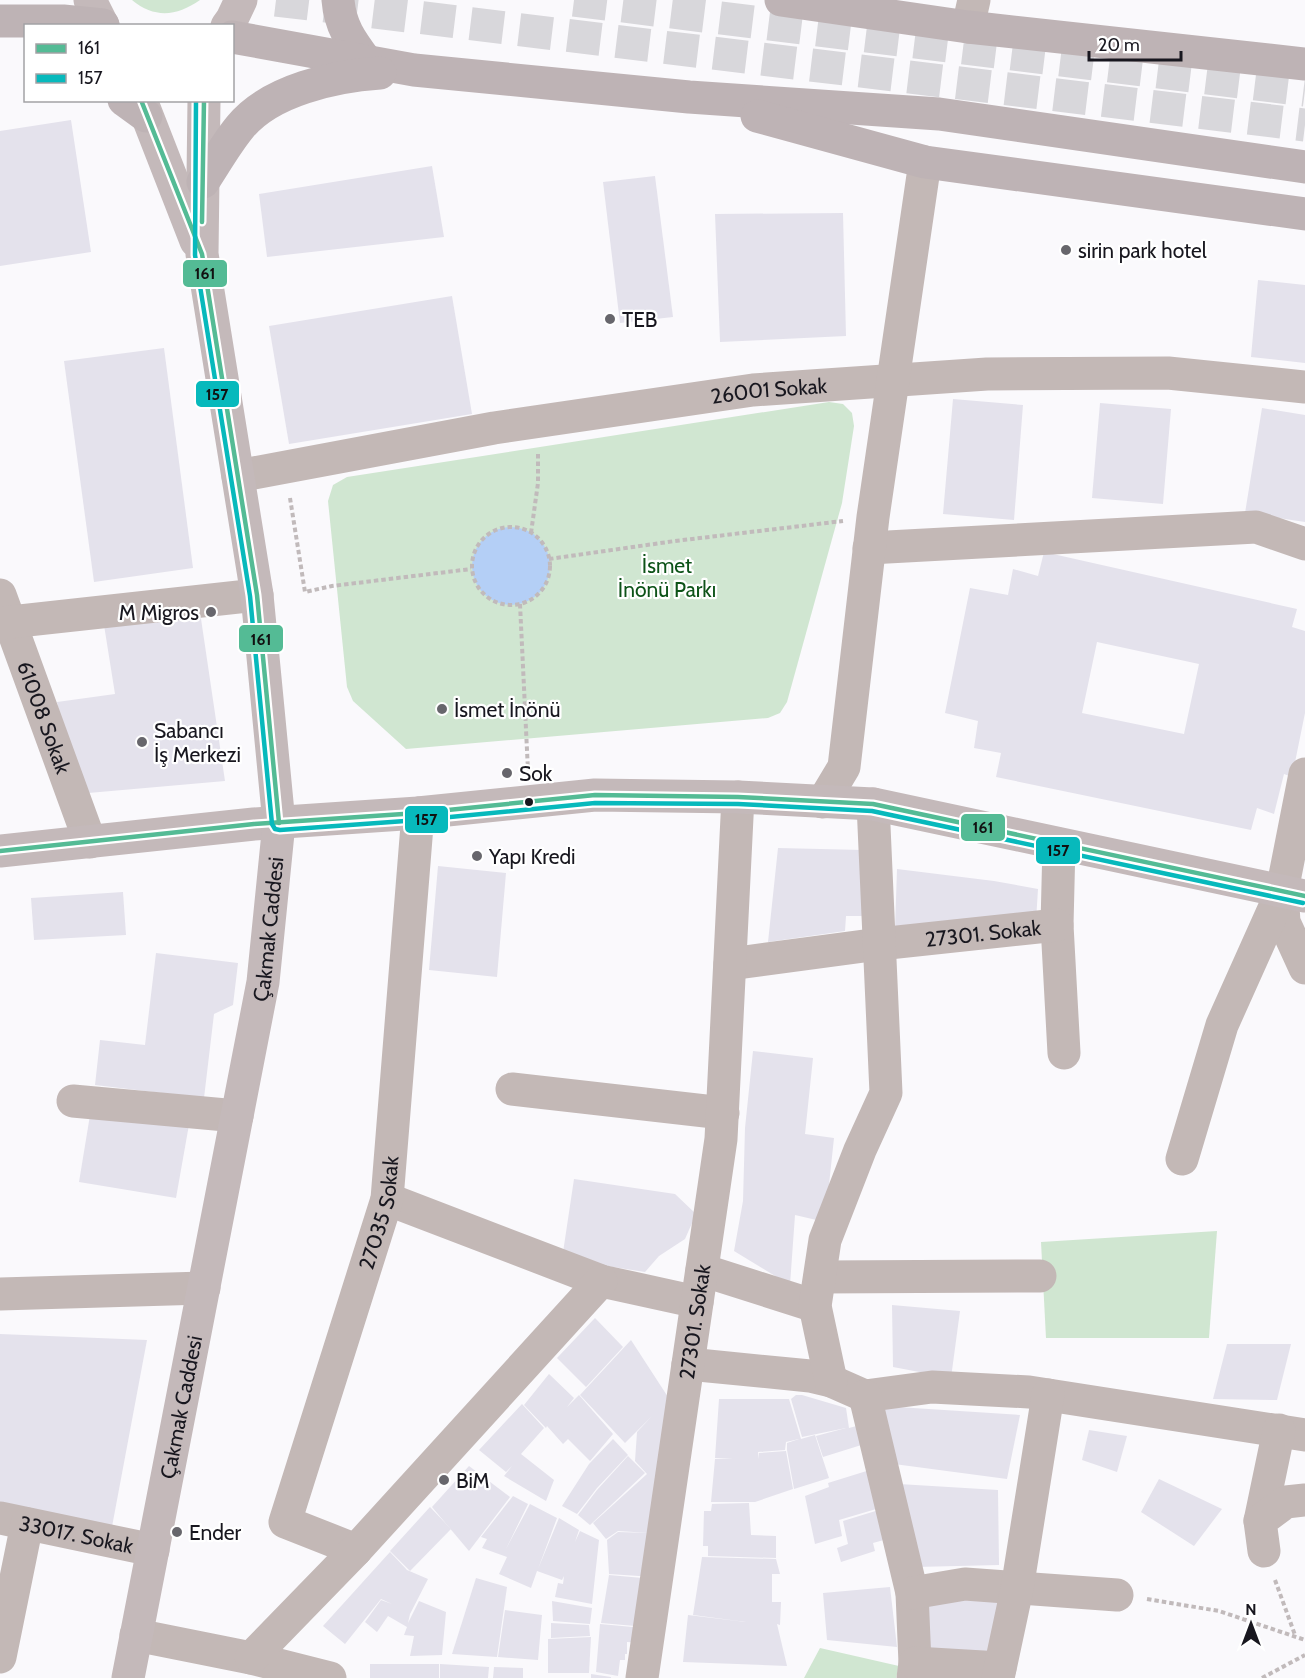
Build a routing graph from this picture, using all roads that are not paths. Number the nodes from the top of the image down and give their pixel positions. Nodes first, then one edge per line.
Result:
1 (90, 0) edge
2 (241, 0) edge
3 (338, 0) edge
4 (781, 0) edge
5 (971, 13) edge
6 (0, 21) edge
7 (93, 24) edge
8 (102, 24) edge
9 (228, 24) edge
10 (0, 32) edge
11 (234, 37) edge
12 (24, 42) edge
13 (366, 61) junction
14 (1305, 64) edge
15 (414, 70) junction
16 (689, 97) junction
17 (204, 102) edge
18 (137, 106) edge
19 (925, 162) junction
20 (1305, 167) edge
21 (203, 182) junction
22 (1305, 213) edge
23 (202, 254) junction
24 (894, 380) junction
25 (1305, 387) edge
26 (238, 476) junction
27 (871, 532) junction
28 (1305, 544) edge
29 (257, 595) junction
30 (3, 613) edge
31 (1305, 774) edge
32 (738, 797) junction
33 (823, 802) junction
34 (873, 804) junction
35 (418, 813) junction
36 (279, 823) junction
37 (90, 842) junction
38 (1059, 844) junction
39 (0, 850) edge
40 (1293, 893) edge
41 (1057, 925) junction
42 (879, 944) junction
43 (730, 964) junction
44 (1305, 968) edge
45 (1064, 1053) dead end
46 (512, 1089) dead end
47 (73, 1101) dead end
48 (723, 1113) junction
49 (237, 1116) junction
50 (1182, 1159) dead end
51 (387, 1199) junction
52 (1040, 1275) dead end
53 (601, 1281) junction
54 (699, 1286) junction
55 (204, 1288) junction
56 (818, 1291) junction
57 (0, 1294) edge
58 (688, 1364) junction
59 (831, 1381) junction
60 (1048, 1395) junction
61 (865, 1396) junction
62 (1292, 1432) edge
63 (1305, 1500) edge
64 (13, 1521) edge
65 (153, 1550) junction
66 (356, 1550) junction
67 (1017, 1589) junction
68 (912, 1593) junction
69 (1117, 1594) road end
70 (136, 1635) junction
71 (0, 1657) edge
72 (251, 1658) junction
73 (914, 1671) edge
74 (999, 1673) edge
75 (128, 1678) edge
76 (330, 1678) edge
77 (642, 1678) edge

1 - 8 main road
2 - 9 main road
3 - 13 highway
4 - 5 highway
5 - 14 highway
6 - 7 highway
10 - 12 highway
11 - 13 highway
13 - 15 highway
15 - 16 highway
15 - 21 highway
16 - 19 highway
16 - 20 highway
17 - 21 main road, Çakmak Caddesi
18 - 23 main road
19 - 22 highway
19 - 24 street
21 - 23 main road, Çakmak Caddesi
23 - 26 main road, Çakmak Caddesi
24 - 25 street, 26001 Sokak
24 - 26 street, 26001 Sokak
24 - 27 street
26 - 29 main road, Çakmak Caddesi
27 - 28 street
27 - 33 street
29 - 30 street
29 - 36 main road, Çakmak Caddesi
30 - 37 street, 61008 Sokak
31 - 40 street
32 - 33 main road
32 - 35 main road
32 - 43 street, 27301. Sokak
33 - 34 main road
34 - 38 main road
34 - 42 street
35 - 36 main road
35 - 51 street, 27035 Sokak
36 - 37 main road
36 - 49 main road, Çakmak Caddesi
37 - 39 main road
38 - 40 main road
38 - 41 street
40 - 44 street
40 - 50 street
41 - 42 street, 27301. Sokak
41 - 45 street
42 - 43 street, 27301. Sokak
42 - 56 street
43 - 48 street, 27301. Sokak
46 - 48 street
47 - 49 street
48 - 54 street, 27301. Sokak
49 - 55 main road, Çakmak Caddesi
51 - 53 street
51 - 66 street, 27035 Sokak
52 - 56 street
53 - 54 street
53 - 66 street
54 - 56 street
54 - 58 street, 27301. Sokak
55 - 57 street
55 - 65 main road, Çakmak Caddesi
56 - 59 street
58 - 59 street
58 - 77 street, 27301. Sokak
59 - 61 street
60 - 61 street
60 - 62 street
60 - 67 street
61 - 68 street
62 - 63 street
64 - 65 street, 33017. Sokak
64 - 71 street
65 - 70 main road, Çakmak Caddesi
66 - 72 street
67 - 68 street
67 - 69 street
67 - 74 street
68 - 73 street
70 - 72 street
70 - 75 main road, Çakmak Caddesi
72 - 76 street
73 - 74 street

